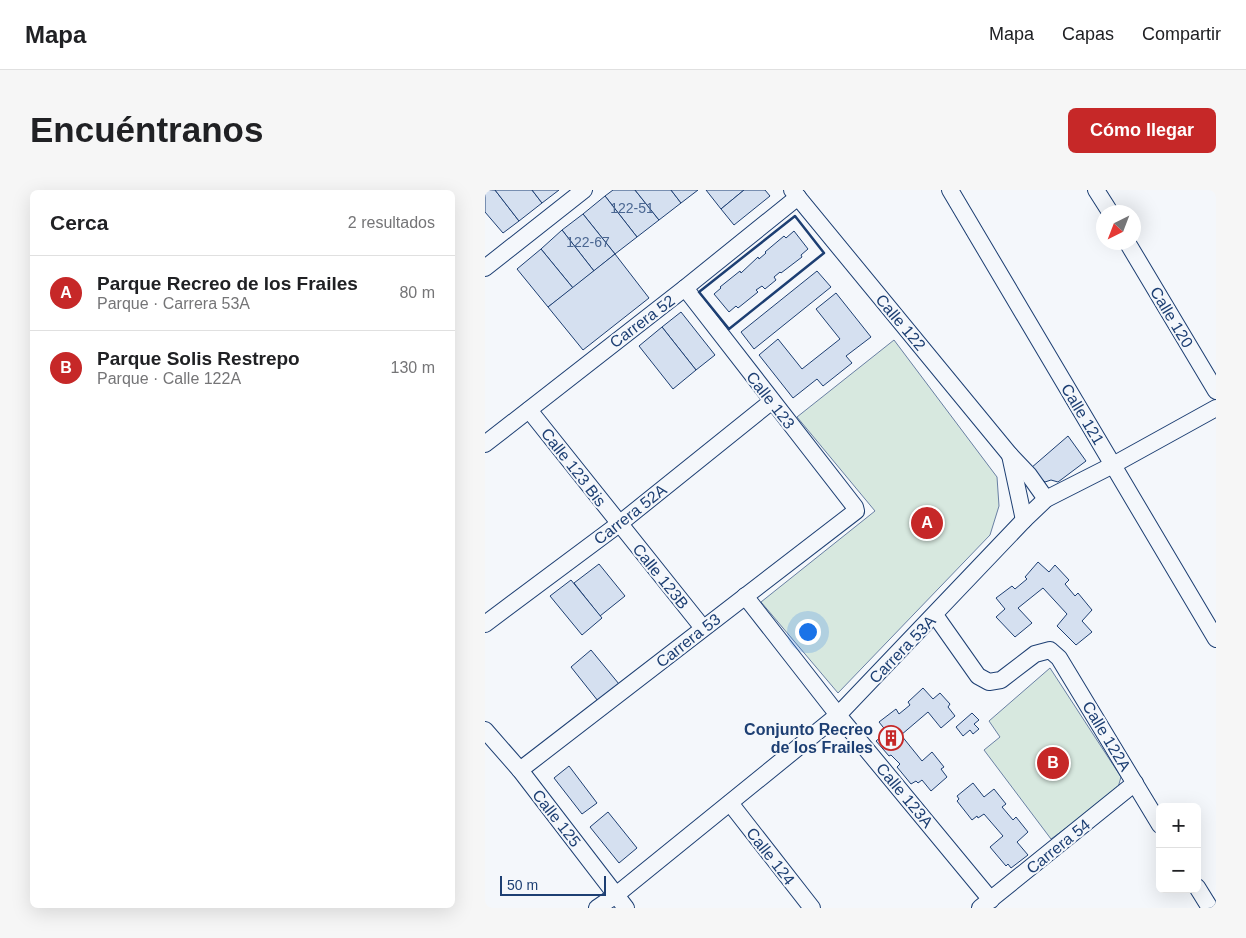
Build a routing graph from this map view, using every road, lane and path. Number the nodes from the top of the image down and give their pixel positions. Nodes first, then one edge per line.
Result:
1 (584, 190) edge
2 (950, 190) edge
3 (1096, 190) edge
4 (795, 194) edge
5 (1105, 205) edge
6 (1132, 250) edge
7 (485, 268) edge
8 (685, 288) junction
9 (1216, 391) edge
10 (772, 401) junction
11 (1216, 408) edge
12 (529, 410) junction
13 (485, 444) edge
14 (1010, 455) junction
15 (1113, 465) junction
16 (1046, 499) junction
17 (856, 511) joint
18 (1024, 520) junction
19 (619, 524) junction
20 (745, 596) junction
21 (935, 614) junction
22 (485, 624) edge
23 (703, 628) junction
24 (1216, 639) edge
25 (838, 715) junction
26 (485, 730) edge
27 (520, 770) junction
28 (1135, 783) junction
29 (730, 803) junction
30 (1156, 818) edge
31 (1201, 893) edge
32 (616, 895) junction
33 (986, 904) edge
34 (597, 908) edge
35 (626, 908) edge
36 (812, 908) edge
37 (1210, 908) edge

1 - 7 street
2 - 15 street, Calle 121
3 - 5 street
4 - 8 street, Carrera 52
4 - 14 street, Calle 122
6 - 9 street, Calle 120
8 - 10 street, Calle 123
8 - 12 street, Carrera 52
10 - 17 street, Calle 123
10 - 19 street, Carrera 52A
11 - 15 street, Carrera 53A
12 - 13 street, Carrera 52
12 - 19 street, Calle 123 Bis
14 - 16 street, Calle 122
14 - 18 street, Calle 122
15 - 16 street, Carrera 53A
15 - 24 street, Calle 121
16 - 18 street, Carrera 53A
17 - 20 street, Carrera 53
18 - 21 street, Carrera 53A
19 - 22 street, Carrera 52A
19 - 23 street, Calle 123B
20 - 23 street, Carrera 53
20 - 25 street, Calle 123A
21 - 25 street, Carrera 53A
21 - 28 street, Calle 122A
23 - 27 street, Carrera 53
25 - 29 street, Carrera 53A
25 - 33 street, Calle 123A
26 - 27 street, Calle 125
27 - 32 street, Calle 125
28 - 30 street, Calle 122A
28 - 33 street, Carrera 54
29 - 32 street, Carrera 53A
29 - 36 street, Calle 124
31 - 37 street
32 - 34 street, Carrera 53A
32 - 35 street, Calle 125

